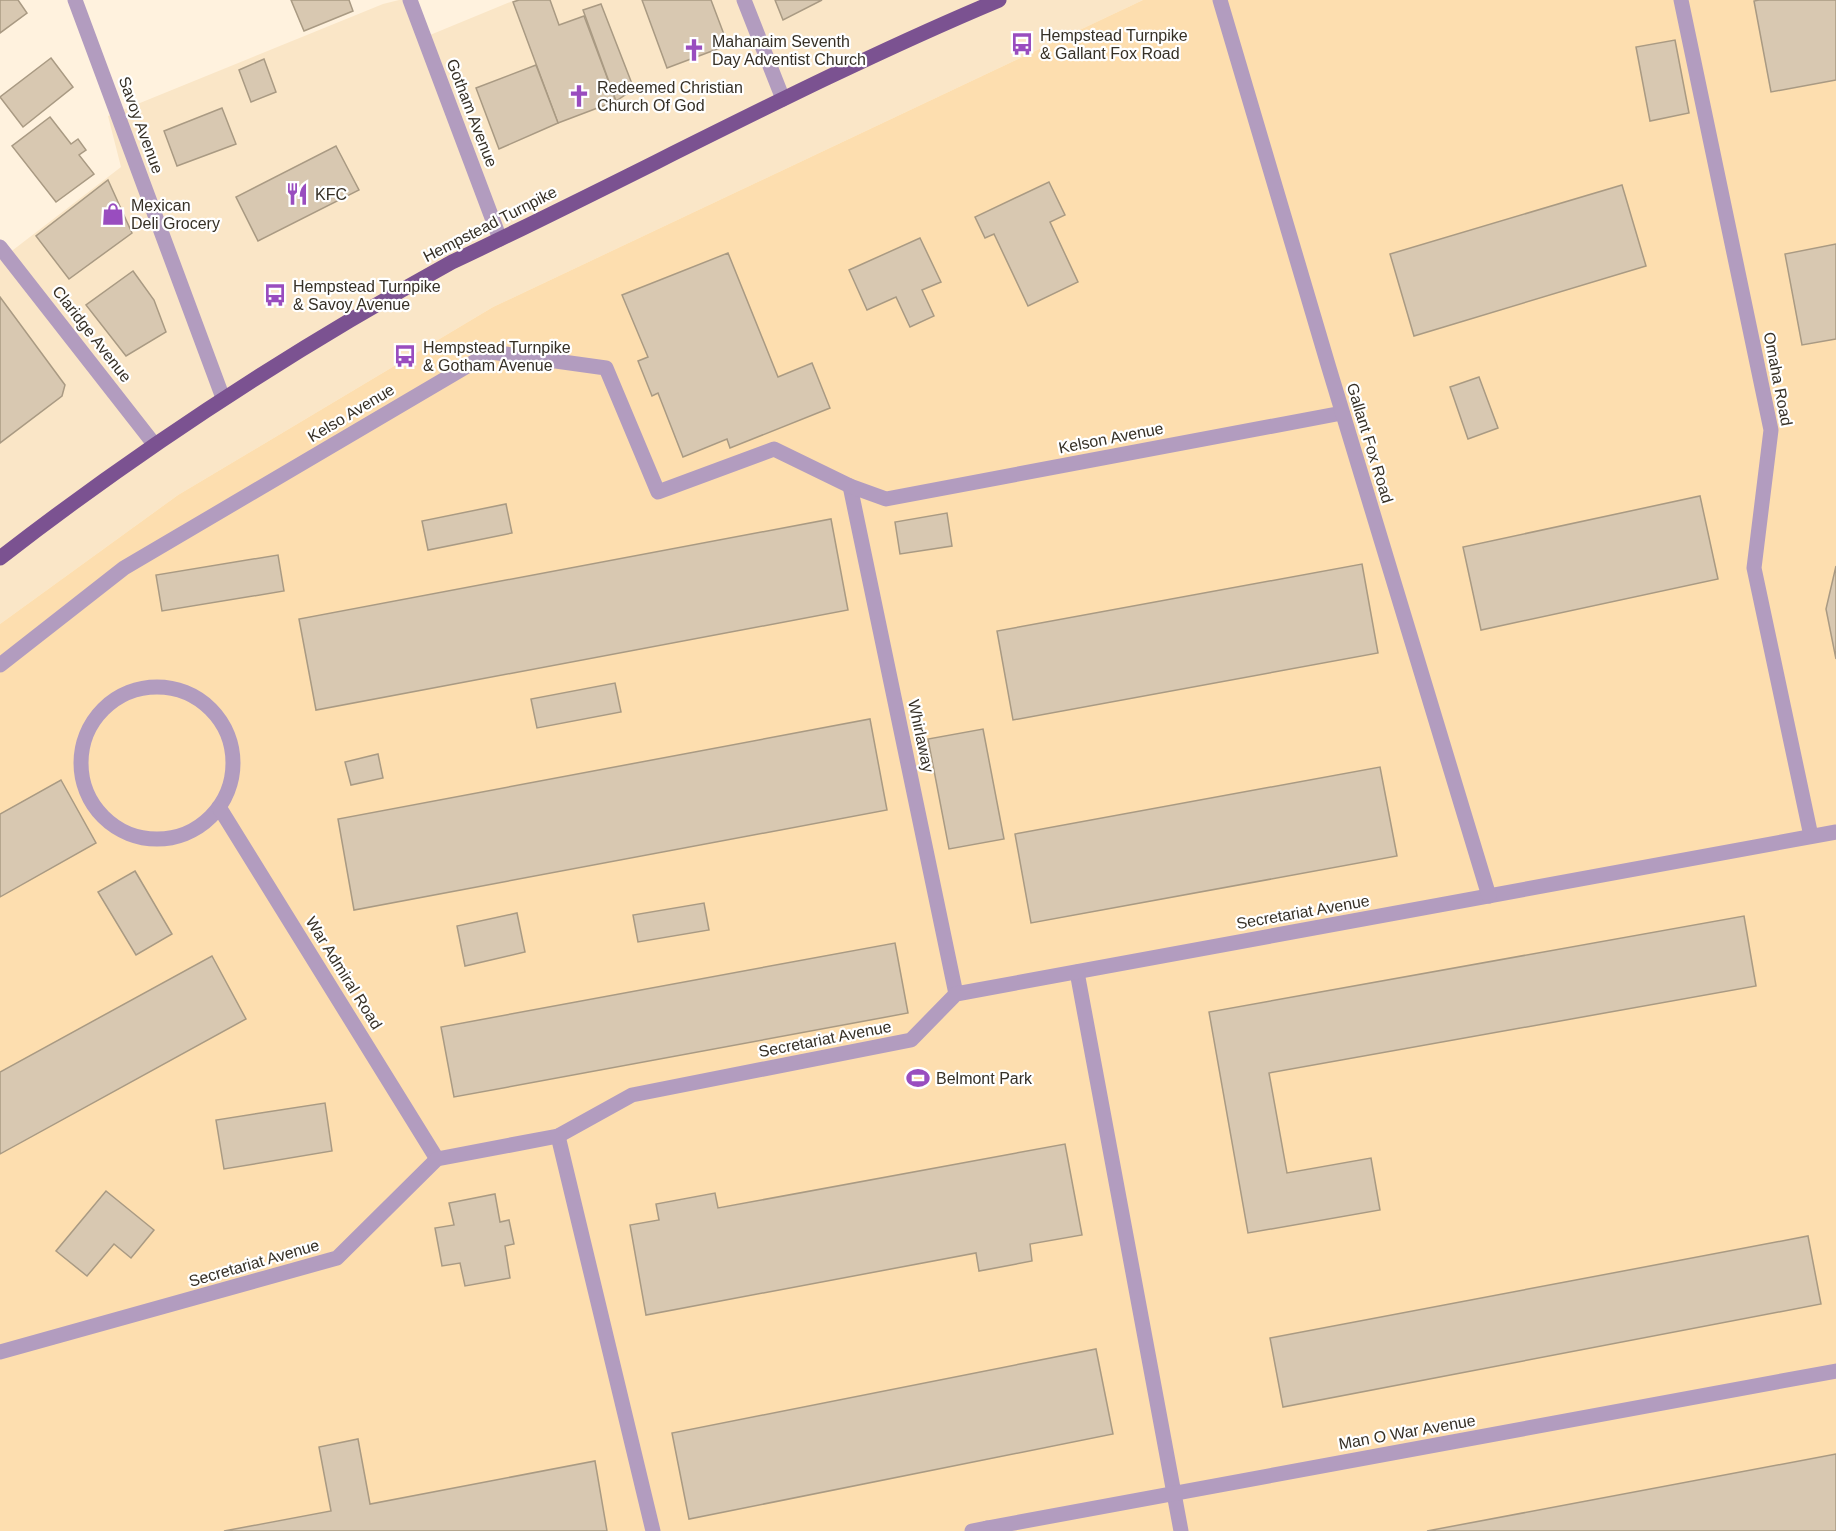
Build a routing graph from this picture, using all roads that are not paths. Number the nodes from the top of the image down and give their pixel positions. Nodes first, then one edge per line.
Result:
1 (75, 0) edge
2 (410, 0) edge
3 (744, 0) edge
4 (999, 0) edge
5 (1220, 0) edge
6 (1681, 0) edge
7 (783, 99) junction
8 (500, 239) junction
9 (0, 247) edge
10 (223, 398) junction
11 (1342, 413) junction
12 (154, 444) junction
13 (850, 486) junction
14 (886, 499) joint
15 (0, 558) edge
16 (0, 665) edge
17 (219, 807) junction
18 (1836, 832) edge
19 (1811, 836) junction
20 (1489, 896) junction
21 (1077, 972) junction
22 (956, 994) junction
23 (558, 1136) junction
24 (437, 1159) junction
25 (0, 1352) edge
26 (1836, 1371) edge
27 (1175, 1494) junction
28 (982, 1530) edge
29 (653, 1531) edge
30 (1181, 1531) edge

1 - 10 street, Savoy Avenue
2 - 8 street, Gotham Avenue
3 - 7 street
4 - 7 main road, Hempstead Turnpike
5 - 11 street, Gallant Fox Road
6 - 19 street, Omaha Road
7 - 8 main road, Hempstead Turnpike
8 - 10 main road, Hempstead Turnpike
9 - 12 street, Claridge Avenue
10 - 12 main road, Hempstead Turnpike
11 - 14 street, Kelson Avenue
11 - 20 street, Gallant Fox Road
12 - 15 main road, Hempstead Turnpike
13 - 14 street, Kelso Avenue
13 - 16 street, Kelso Avenue
13 - 22 street, Whirlaway
17 - 17 street
17 - 24 street, War Admiral Road
18 - 19 street, Secretariat Avenue
19 - 20 street, Secretariat Avenue
20 - 21 street, Secretariat Avenue
21 - 22 street, Secretariat Avenue
21 - 27 street
22 - 23 street, Secretariat Avenue
23 - 24 street, Secretariat Avenue
23 - 29 street
24 - 25 street, Secretariat Avenue
26 - 27 street, Man O War Avenue
27 - 28 street, Man O War Avenue
27 - 30 street

